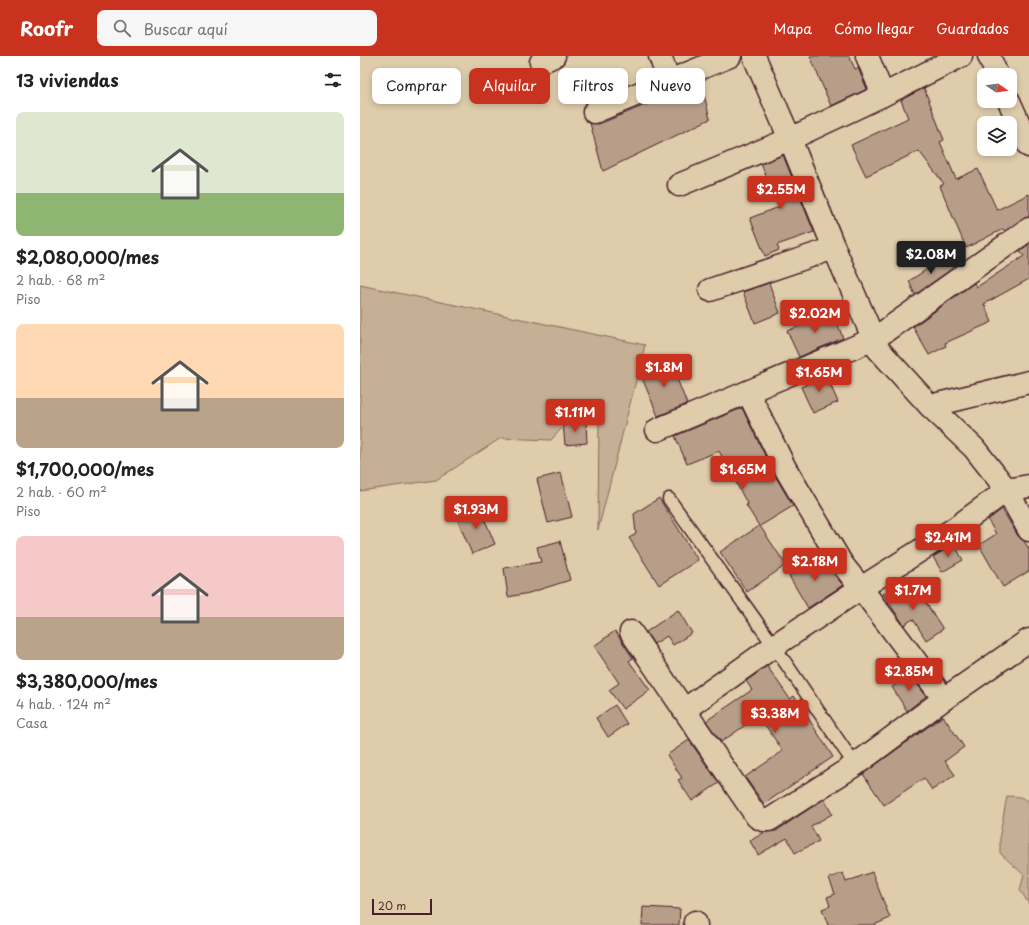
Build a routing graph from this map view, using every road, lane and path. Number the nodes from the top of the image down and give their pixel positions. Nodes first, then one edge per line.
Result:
1 (660, 56) edge
2 (730, 56) edge
3 (754, 56) edge
4 (867, 56) edge
5 (961, 56) edge
6 (989, 56) edge
7 (665, 68) edge
8 (701, 68) edge
9 (995, 68) edge
10 (636, 95) edge
11 (883, 95) junction
12 (1012, 108) edge
13 (594, 112) dead end
14 (790, 139) junction
15 (1029, 146) edge
16 (679, 185) dead end
17 (1029, 229) edge
18 (834, 248) junction
19 (710, 290) dead end
20 (874, 339) junction
21 (1029, 382) edge
22 (748, 392) junction
23 (930, 406) junction
24 (657, 430) dead end
25 (1029, 486) edge
26 (1007, 490) junction
27 (670, 499) dead end
28 (1029, 530) edge
29 (861, 588) junction
30 (631, 632) dead end
31 (1029, 640) edge
32 (774, 646) junction
33 (944, 699) junction
34 (684, 710) junction
35 (854, 765) junction

1 - 7 street
2 - 8 street
3 - 14 street
4 - 11 street
5 - 11 street
6 - 9 street
10 - 13 street
11 - 14 street
12 - 15 street
14 - 16 street
14 - 18 street
17 - 20 street
18 - 19 street
18 - 20 street
20 - 22 street
20 - 23 street
21 - 23 street
22 - 24 street
22 - 29 street
23 - 26 street
25 - 26 street
26 - 28 street
26 - 29 street
27 - 32 lane
29 - 32 street
29 - 33 street
30 - 34 street
31 - 33 street
32 - 34 street
32 - 35 lane
33 - 35 street
34 - 35 street

